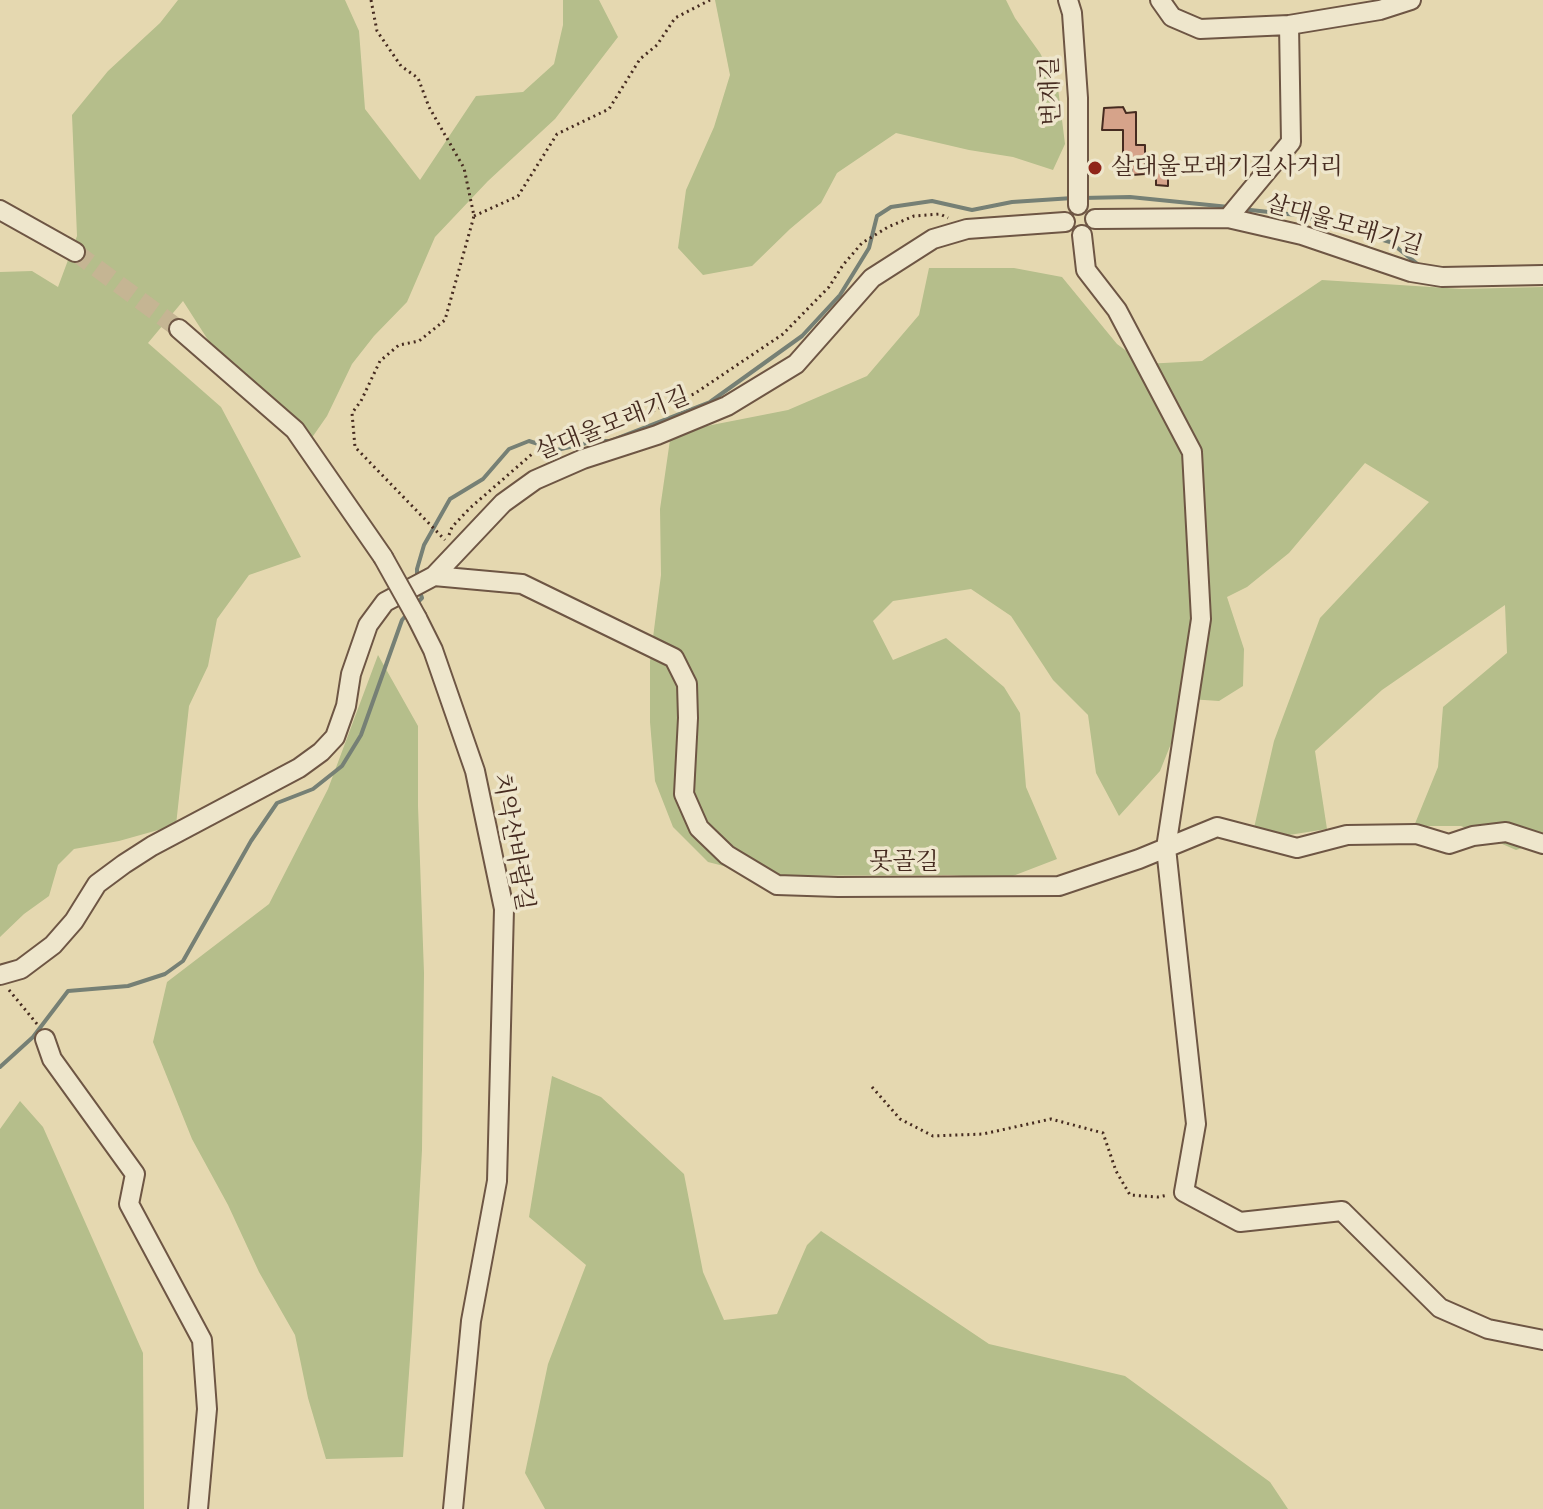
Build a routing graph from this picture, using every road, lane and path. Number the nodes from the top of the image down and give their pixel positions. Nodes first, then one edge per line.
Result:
1 (371, 0) edge
2 (710, 0) edge
3 (1068, 0) edge
4 (1160, 0) edge
5 (1411, 0) edge
6 (1289, 25) junction
7 (1078, 203) junction
8 (0, 210) edge
9 (1235, 210) junction
10 (474, 216) junction
11 (1095, 219) junction
12 (1065, 222) junction
13 (967, 229) junction
14 (1082, 235) junction
15 (75, 252) tunnel mouth
16 (1543, 275) edge
17 (179, 329) tunnel mouth
18 (532, 454) dead end
19 (446, 542) dead end
20 (429, 579) junction
21 (1543, 844) edge
22 (1166, 848) junction
23 (3, 980) edge
24 (36, 1022) dead end
25 (45, 1039) dead end
26 (872, 1087) dead end
27 (1184, 1192) junction
28 (1543, 1340) edge
29 (198, 1509) edge
30 (453, 1509) edge

1 - 10 path
2 - 10 path
3 - 7 street, 번재길
4 - 6 street
5 - 6 street
6 - 9 street, 살대울모래기길
7 - 11 street
7 - 12 street
8 - 15 street
9 - 11 street, 살대울모래기길
9 - 16 street, 살대울모래기길
10 - 19 path
11 - 14 street
12 - 13 street, 살대울모래기길
12 - 14 street
13 - 18 path, 살대울모래기길
13 - 20 street, 살대울모래기길
14 - 22 street
17 - 30 street, 치악산바람길, bridge
20 - 22 street, 못골길
20 - 23 street, 살대울모래기길
21 - 22 street, 못골길
22 - 27 street
23 - 24 path
25 - 29 street
26 - 27 path
27 - 28 street

